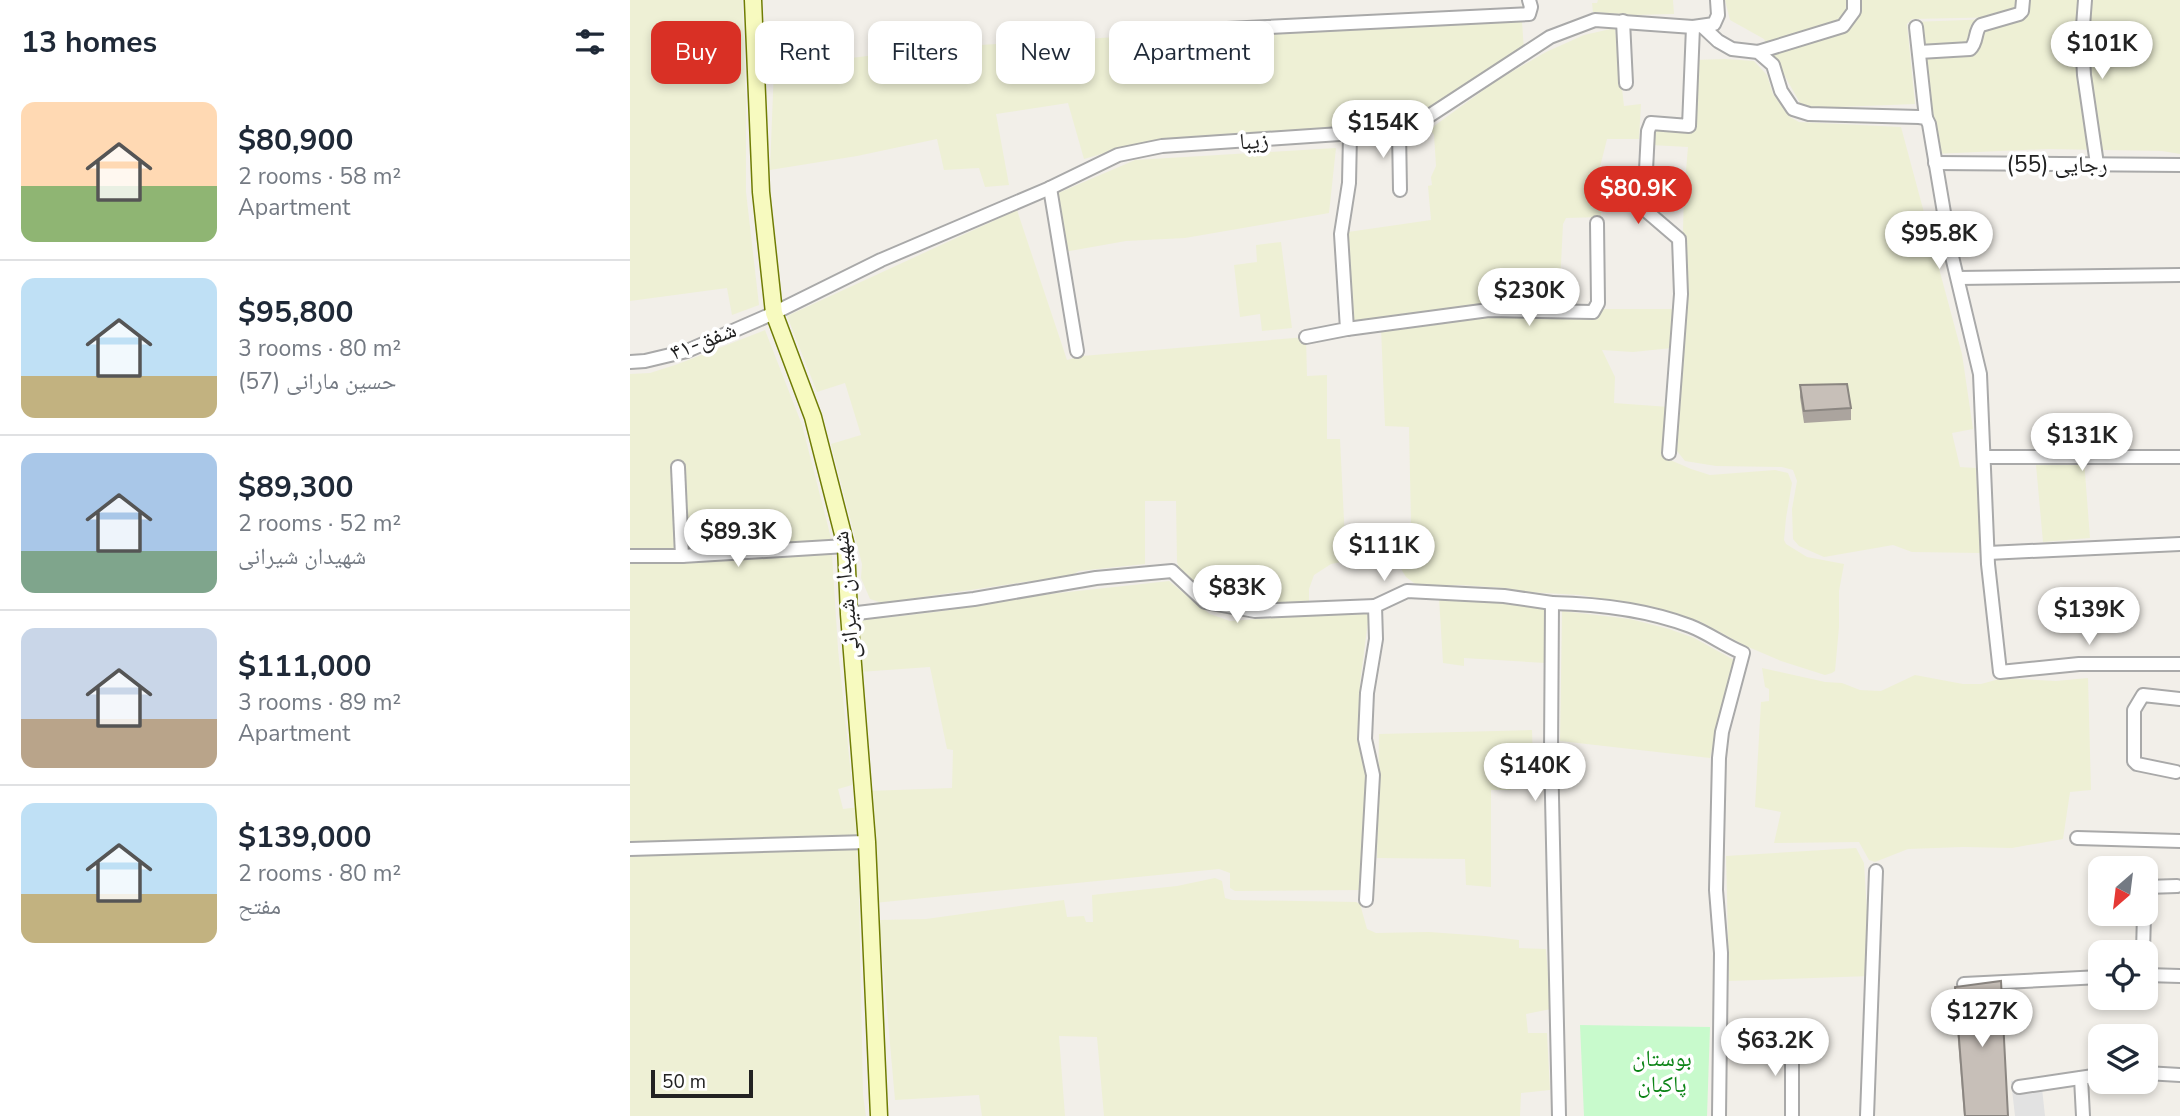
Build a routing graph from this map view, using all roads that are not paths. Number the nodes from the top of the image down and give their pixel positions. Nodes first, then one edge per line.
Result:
1 (753, 0) edge
2 (1529, 0) edge
3 (1717, 0) edge
4 (1854, 0) edge
5 (2023, 0) edge
6 (2085, 0) edge
7 (1623, 21) junction
8 (1274, 26) edge
9 (1698, 27) junction
10 (1916, 27) dead end
11 (1758, 52) junction
12 (1919, 52) junction
13 (1626, 83) dead end
14 (1926, 118) junction
15 (1399, 130) junction
16 (1350, 135) junction
17 (1935, 163) junction
18 (2097, 164) junction
19 (2180, 165) edge
20 (1050, 188) junction
21 (1400, 190) dead end
22 (1597, 223) dead end
23 (2180, 275) edge
24 (1958, 278) junction
25 (774, 313) junction
26 (1347, 329) junction
27 (1306, 337) dead end
28 (1077, 351) dead end
29 (630, 362) edge
30 (1669, 453) dead end
31 (1984, 457) junction
32 (2180, 457) edge
33 (678, 467) dead end
34 (2180, 544) edge
35 (846, 546) junction
36 (1988, 552) junction
37 (630, 556) edge
38 (682, 556) junction
39 (1552, 603) junction
40 (1375, 606) junction
41 (849, 614) junction
42 (2180, 664) edge
43 (2180, 699) edge
44 (2176, 772) dead end
45 (2077, 838) dead end
46 (2180, 841) edge
47 (867, 842) junction
48 (630, 849) edge
49 (1876, 871) dead end
50 (2177, 886) dead end
51 (2158, 887) edge
52 (1366, 900) dead end
53 (2158, 975) edge
54 (2180, 976) edge
55 (2088, 978) edge
56 (1964, 984) edge
57 (1792, 1040) dead end
58 (2158, 1074) edge
59 (2180, 1075) edge
60 (2088, 1076) edge
61 (2081, 1077) junction
62 (2019, 1087) dead end
63 (879, 1116) edge
64 (1559, 1116) edge
65 (1719, 1116) edge
66 (1792, 1116) edge
67 (1867, 1116) edge
68 (2083, 1116) edge

1 - 25 street, شهیدان شیرانی
2 - 8 street
3 - 9 street
4 - 11 street
5 - 12 street
6 - 18 street
7 - 9 street, زیبا
7 - 13 street
7 - 15 street, زیبا
9 - 11 street
9 - 30 street
10 - 12 street
11 - 14 street
12 - 14 street
14 - 17 street
15 - 16 street, زیبا
15 - 21 street
16 - 20 street, زیبا
16 - 26 street
17 - 18 street, رجایی (55)
17 - 24 street
18 - 19 street, رجایی (55)
20 - 25 street, زیبا
20 - 28 street
22 - 26 street
23 - 24 street
24 - 31 street
25 - 29 street, شفق-۴۱
25 - 35 street, شهیدان شیرانی
26 - 27 street
31 - 32 street
31 - 36 street
33 - 38 street
34 - 36 street
35 - 38 street
35 - 41 street, شهیدان شیرانی
36 - 42 street
37 - 38 street
39 - 40 street
39 - 64 street
39 - 65 street
40 - 41 street
40 - 52 street
41 - 47 street, شهیدان شیرانی
43 - 44 street
45 - 46 street
47 - 48 street
47 - 63 street, شهیدان شیرانی
49 - 67 street
50 - 51 street
53 - 54 street
55 - 56 street
57 - 66 street
58 - 59 street
60 - 61 street
61 - 62 street
61 - 68 street

